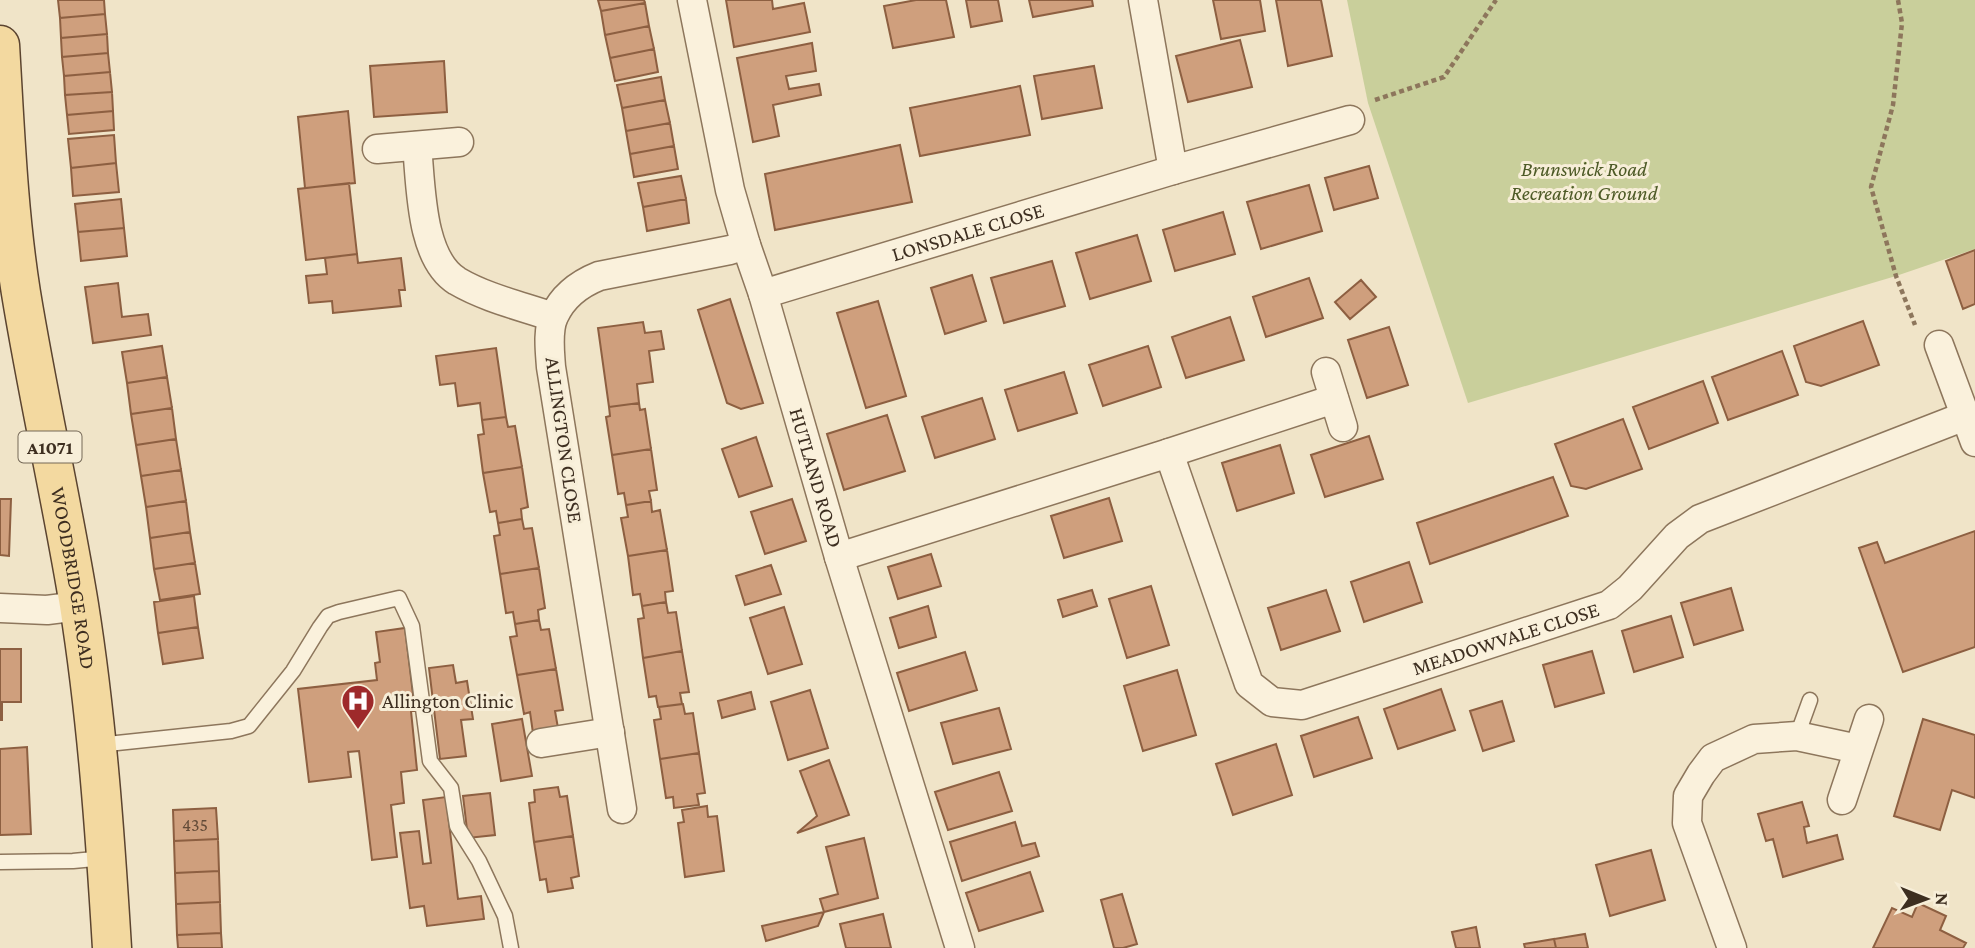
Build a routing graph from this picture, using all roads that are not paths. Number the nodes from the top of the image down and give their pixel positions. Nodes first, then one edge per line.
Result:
1 (692, 0) edge
2 (1143, 0) edge
3 (0, 45) edge
4 (1350, 120) road end
5 (459, 142) dead end
6 (417, 146) junction
7 (377, 149) dead end
8 (1173, 170) junction
9 (746, 245) junction
10 (11, 291) edge
11 (763, 294) junction
12 (553, 317) junction
13 (1939, 345) road end
14 (1326, 372) dead end
15 (1334, 399) junction
16 (1965, 416) junction
17 (1343, 427) dead end
18 (1975, 442) edge
19 (1169, 453) junction
20 (839, 557) junction
21 (79, 606) junction
22 (0, 608) edge
23 (1810, 700) dead end
24 (1869, 719) dead end
25 (610, 732) junction
26 (1797, 736) junction
27 (541, 743) dead end
28 (97, 746) junction
29 (1858, 749) junction
30 (1842, 800) dead end
31 (622, 809) dead end
32 (106, 858) junction
33 (0, 862) edge
34 (112, 948) edge
35 (512, 948) edge
36 (960, 948) edge
37 (1732, 948) edge

1 - 9 street, HUTLAND ROAD
2 - 8 street
3 - 10 main road, WOODBRIDGE ROAD / A1071
4 - 8 street, LONSDALE CLOSE
5 - 6 street
6 - 7 street
6 - 12 street
8 - 11 street, LONSDALE CLOSE
9 - 11 street, HUTLAND ROAD
9 - 12 street
10 - 21 main road, WOODBRIDGE ROAD / A1071
11 - 20 street, HUTLAND ROAD
12 - 25 street, ALLINGTON CLOSE
13 - 16 street
14 - 15 street
15 - 17 street
15 - 19 street
16 - 18 street
16 - 19 street, MEADOWVALE CLOSE
19 - 20 street
20 - 36 street, HUTLAND ROAD
21 - 22 street
21 - 28 main road, WOODBRIDGE ROAD / A1071
23 - 26 lane
24 - 29 street
25 - 27 street
25 - 31 street, ALLINGTON CLOSE
26 - 29 street
26 - 37 street
28 - 32 main road, WOODBRIDGE ROAD / A1071
28 - 35 lane
29 - 30 street
32 - 33 lane
32 - 34 main road, WOODBRIDGE ROAD / A1071

